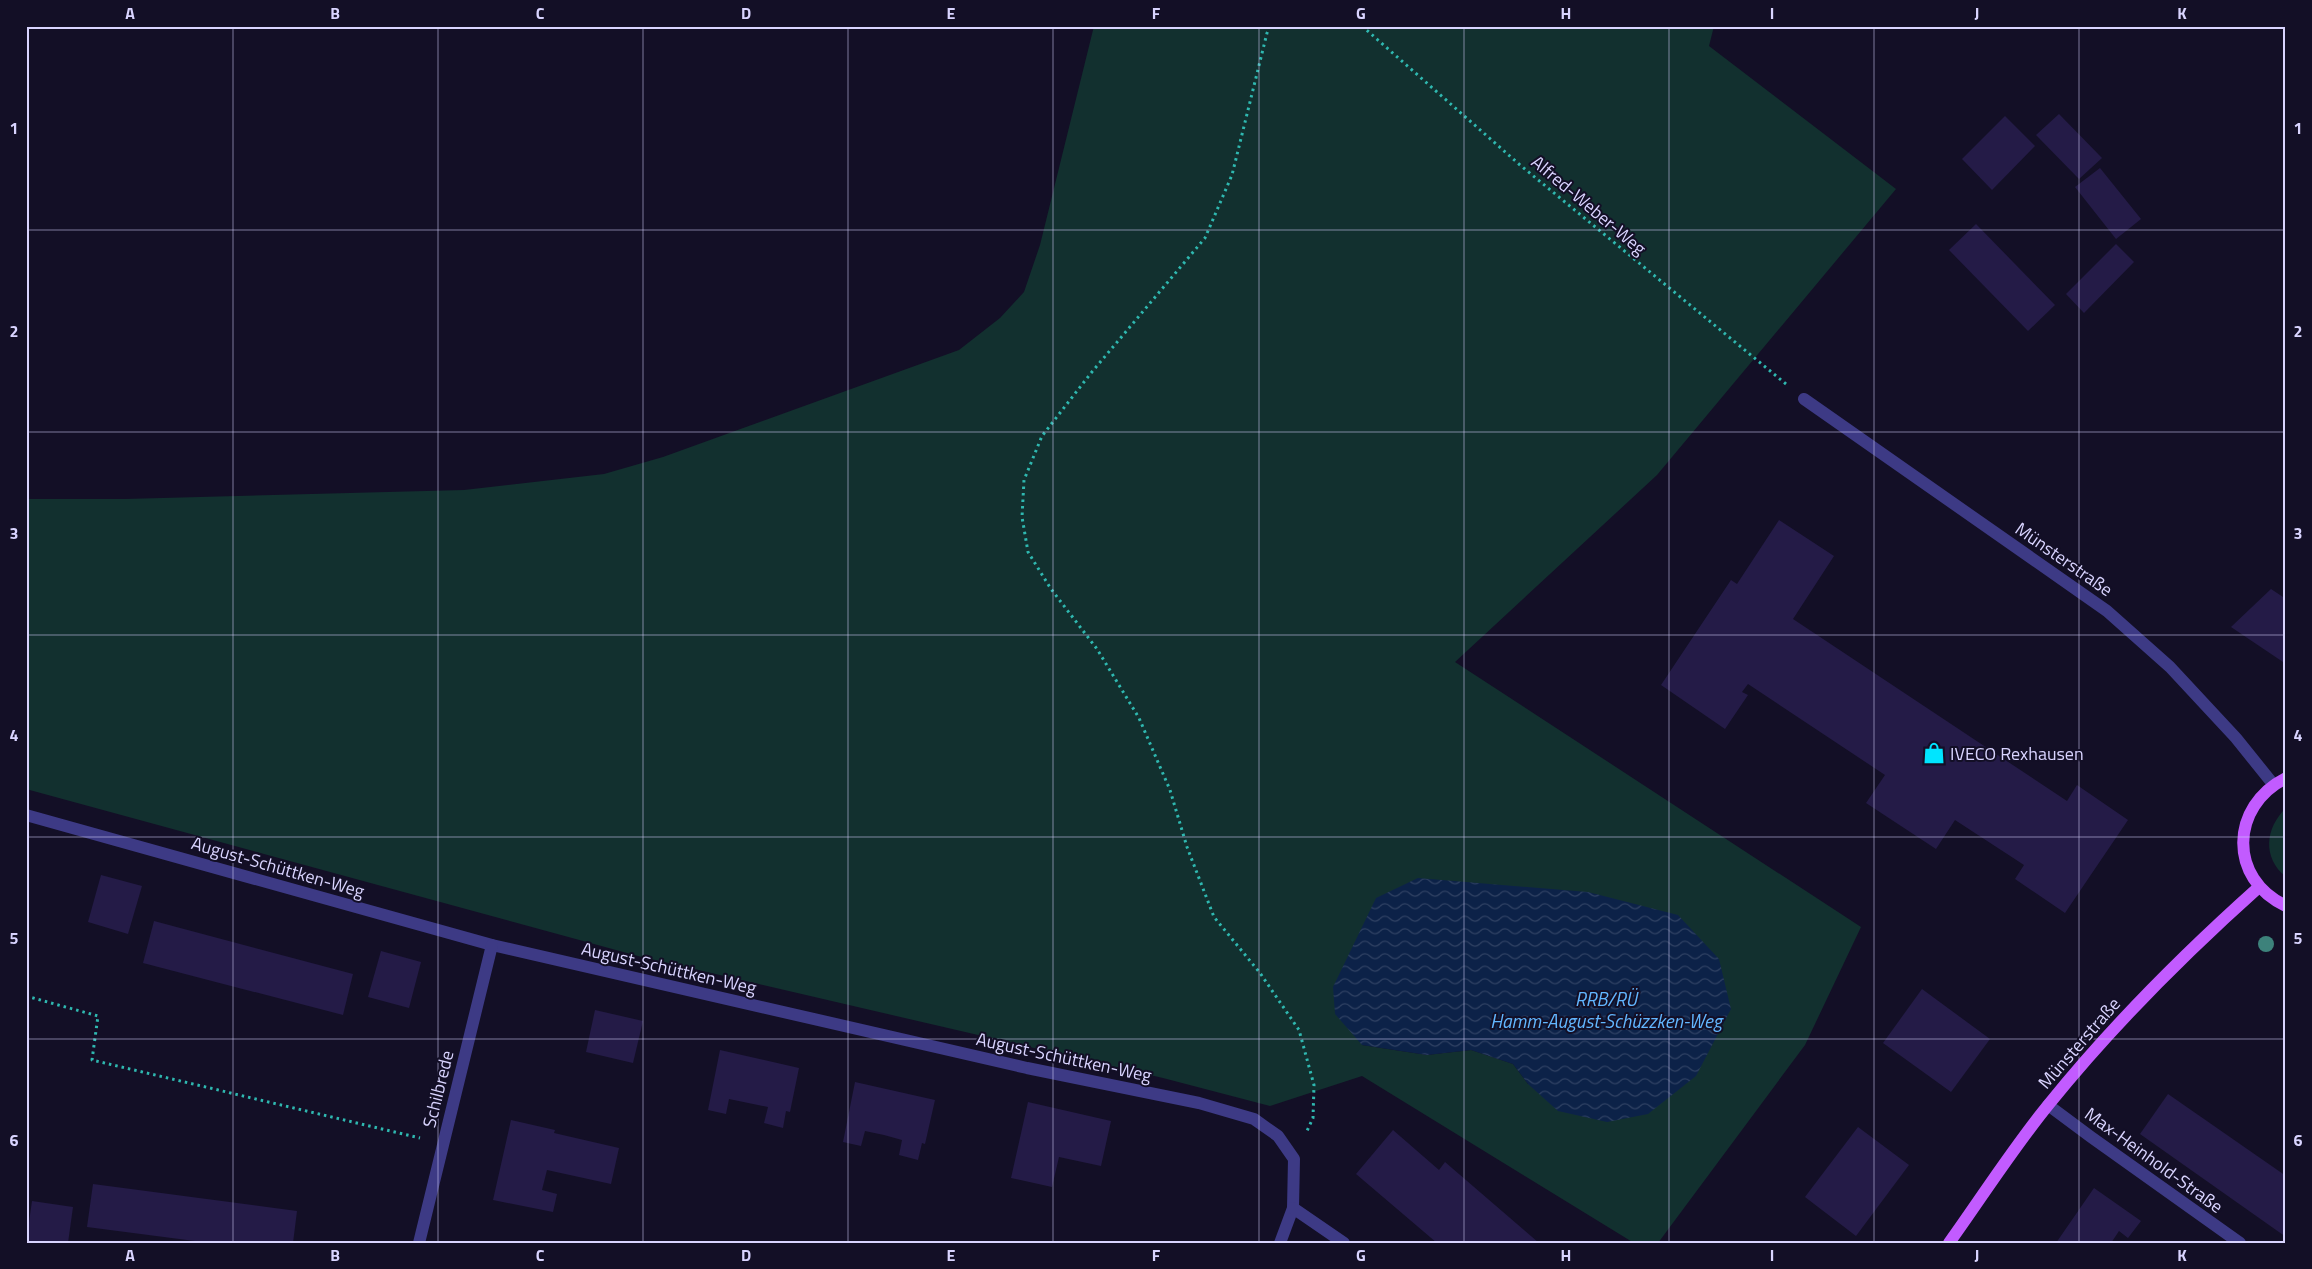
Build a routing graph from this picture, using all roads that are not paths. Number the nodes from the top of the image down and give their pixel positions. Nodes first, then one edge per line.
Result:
1 (1804, 399) road end
2 (2286, 778) edge
3 (2273, 784) junction
4 (26, 815) edge
5 (2259, 887) junction
6 (2286, 906) edge
7 (492, 945) junction
8 (2048, 1105) junction
9 (1293, 1208) junction
10 (419, 1243) edge
11 (1280, 1243) edge
12 (1344, 1243) edge
13 (1949, 1243) edge
14 (2240, 1243) edge

1 - 3 street, Münsterstraße
2 - 3 main road
3 - 5 main road
4 - 7 street, August-Schüttken-Weg
5 - 6 main road
5 - 8 main road, Münsterstraße
7 - 9 street, August-Schüttken-Weg
7 - 10 street, Schilbrede
8 - 13 main road, Münsterstraße
8 - 14 street, Max-Heinhold-Straße
9 - 11 street
9 - 12 street

